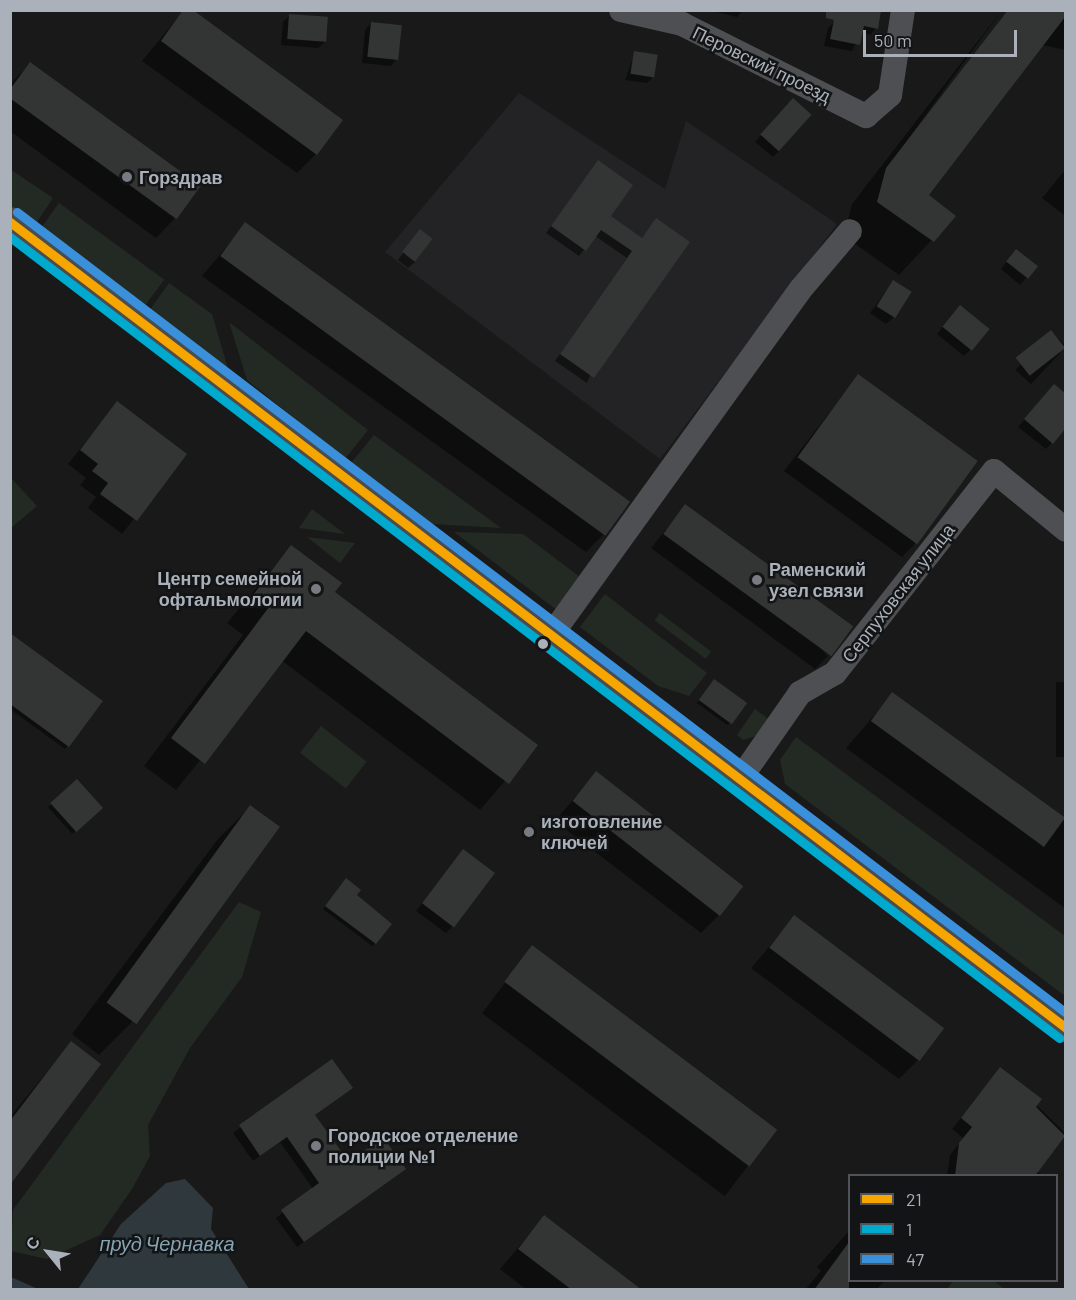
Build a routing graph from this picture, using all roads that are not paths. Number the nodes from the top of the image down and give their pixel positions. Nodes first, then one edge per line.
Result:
1 (621, 10) edge
2 (903, 10) edge
3 (10, 222) edge
4 (850, 231) dead end
5 (1065, 530) edge
6 (552, 634) junction
7 (740, 779) junction
8 (1065, 1028) edge

1 - 2 street, Перовский проезд
3 - 6 main road
4 - 6 street
5 - 7 street, Серпуховская улица
6 - 7 main road
7 - 8 main road

